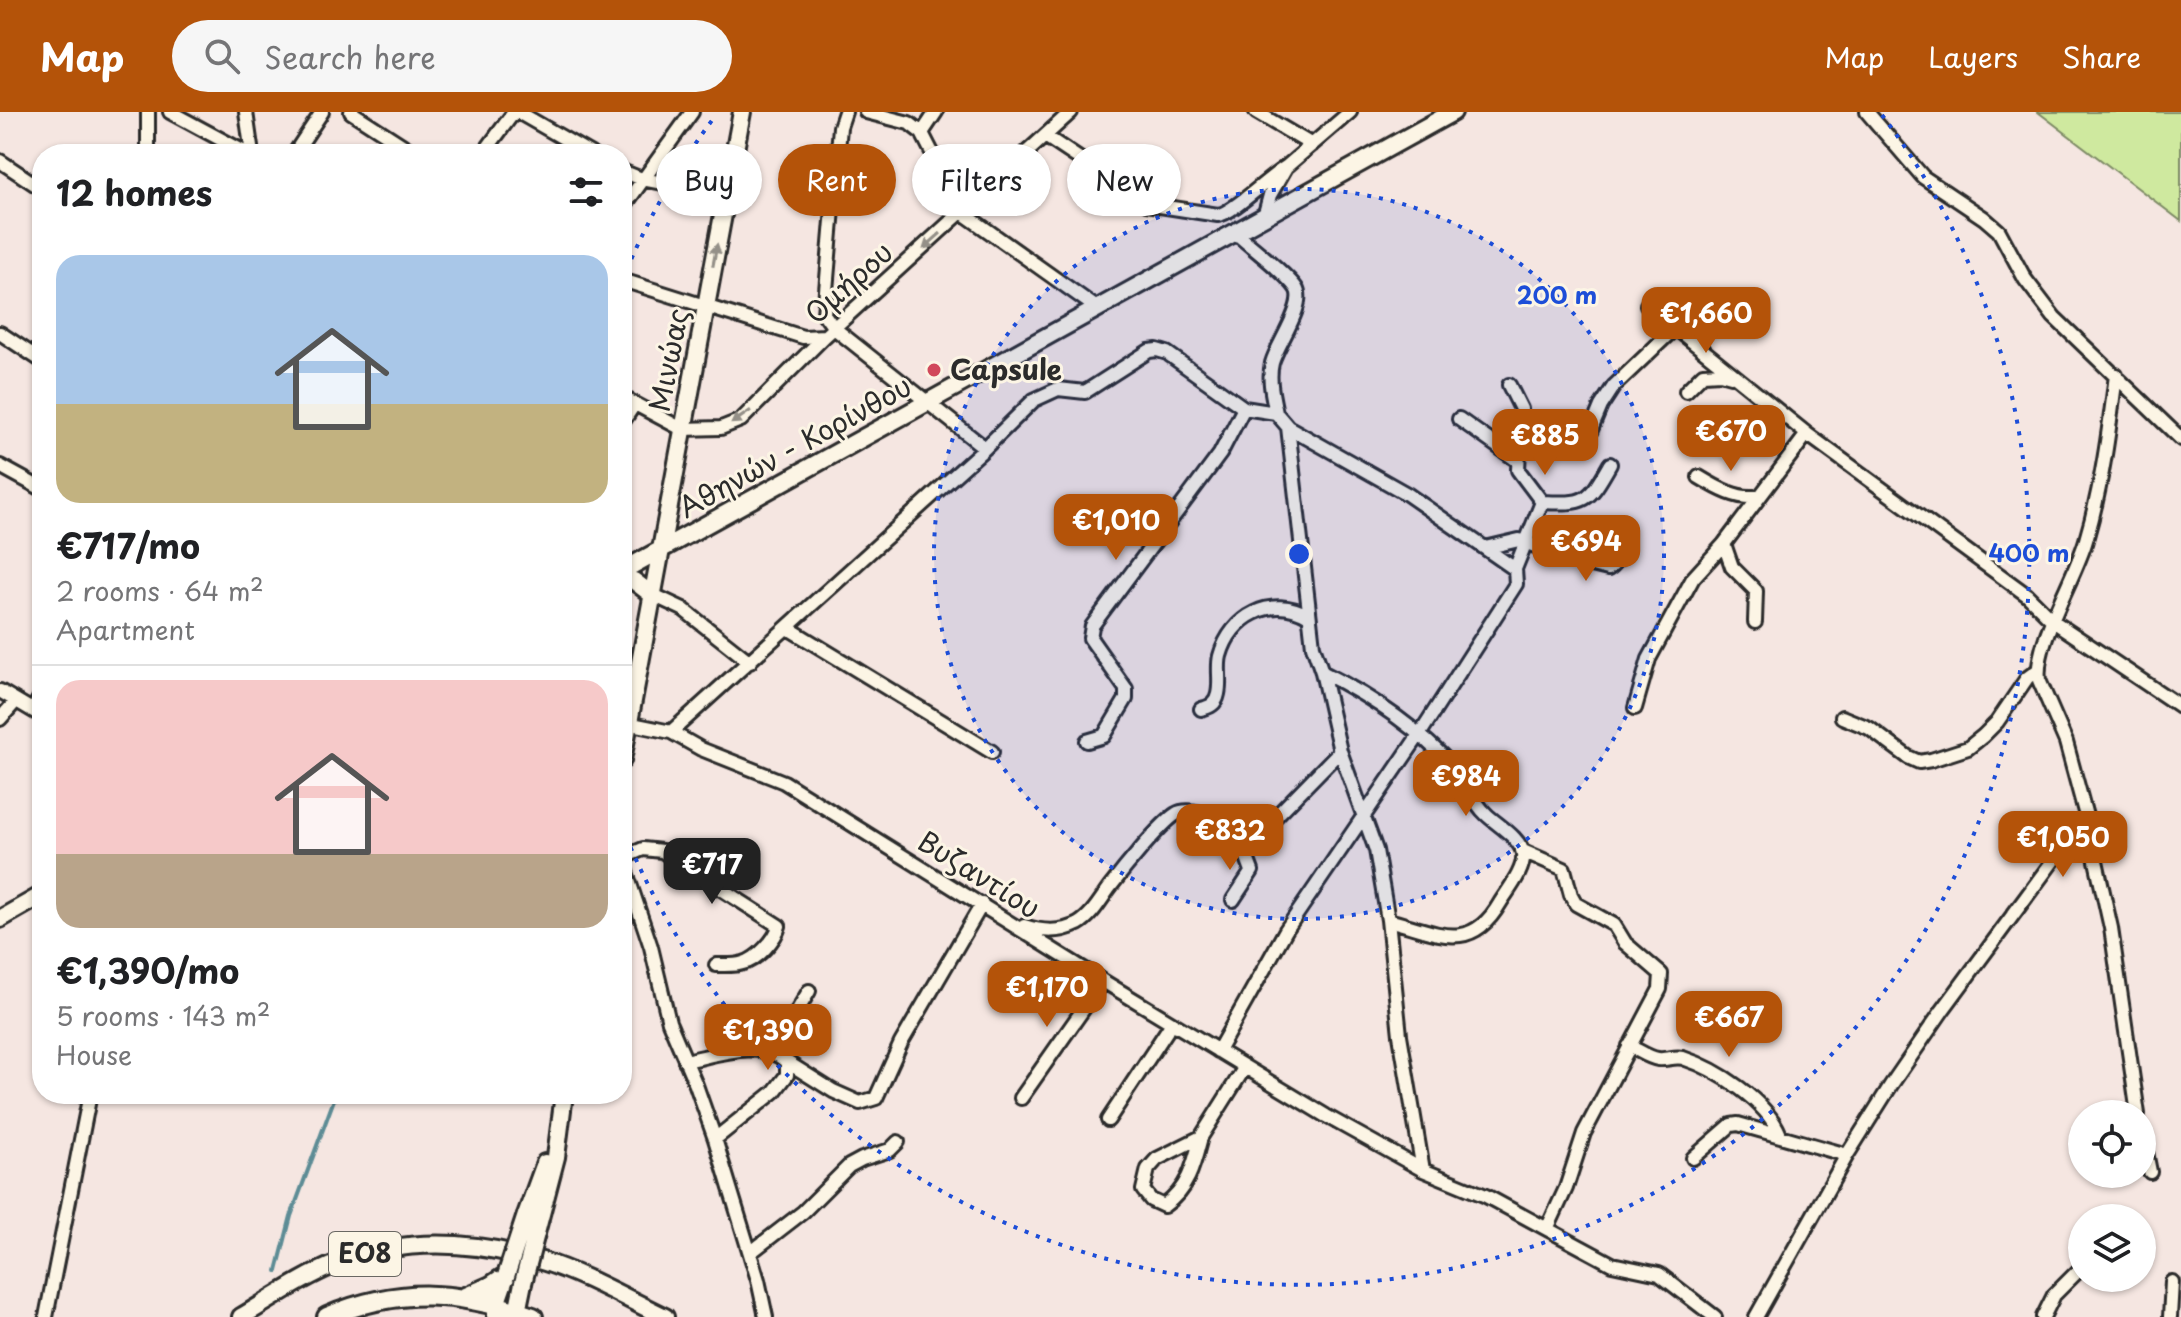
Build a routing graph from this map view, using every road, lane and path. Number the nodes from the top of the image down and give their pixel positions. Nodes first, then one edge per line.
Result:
1 (148, 112) edge
2 (170, 112) edge
3 (246, 112) edge
4 (322, 112) edge
5 (351, 112) edge
6 (516, 112) edge
7 (692, 112) edge
8 (742, 112) edge
9 (845, 112) edge
10 (866, 112) edge
11 (936, 112) edge
12 (1071, 112) edge
13 (1256, 112) edge
14 (1350, 112) edge
15 (1453, 112) edge
16 (1867, 112) edge
17 (922, 133) junction
18 (1045, 136) junction
19 (148, 144) edge
20 (231, 144) edge
21 (249, 144) edge
22 (301, 144) edge
23 (401, 144) edge
24 (491, 144) edge
25 (573, 144) edge
26 (736, 144) edge
27 (928, 144) edge
28 (1036, 144) edge
29 (1312, 145) junction
30 (0, 161) edge
31 (1286, 167) junction
32 (632, 175) edge
33 (642, 179) junction
34 (32, 182) edge
35 (656, 182) edge
36 (632, 194) edge
37 (722, 216) edge
38 (960, 216) edge
39 (967, 216) edge
40 (1264, 217) junction
41 (1236, 233) junction
42 (632, 283) edge
43 (1647, 305) dead end
44 (705, 308) junction
45 (1098, 309) junction
46 (1675, 328) junction
47 (830, 332) junction
48 (0, 333) edge
49 (32, 354) edge
50 (2116, 375) junction
51 (1741, 380) junction
52 (1509, 385) dead end
53 (1686, 391) dead end
54 (929, 403) junction
55 (634, 405) joint
56 (632, 408) edge
57 (1244, 408) junction
58 (1276, 413) junction
59 (1459, 419) dead end
60 (1288, 427) junction
61 (682, 429) junction
62 (1807, 434) junction
63 (1588, 437) dead end
64 (2181, 439) edge
65 (985, 448) junction
66 (1518, 461) junction
67 (1610, 464) dead end
68 (0, 466) edge
69 (1699, 477) dead end
70 (32, 484) edge
71 (1760, 496) junction
72 (1542, 502) junction
73 (1616, 528) dead end
74 (1527, 542) junction
75 (1724, 544) junction
76 (1485, 548) junction
77 (659, 552) junction
78 (632, 566) edge
79 (1515, 569) junction
80 (632, 580) edge
81 (651, 594) junction
82 (1309, 616) junction
83 (2053, 621) junction
84 (1755, 622) dead end
85 (788, 628) junction
86 (750, 662) junction
87 (2038, 670) junction
88 (1322, 672) junction
89 (632, 688) edge
90 (0, 691) edge
91 (16, 701) junction
92 (2181, 707) edge
93 (1635, 708) dead end
94 (1201, 709) dead end
95 (32, 710) edge
96 (1842, 717) dead end
97 (0, 719) edge
98 (632, 724) edge
99 (671, 732) junction
100 (1419, 735) junction
101 (1087, 741) dead end
102 (1340, 751) junction
103 (992, 752) dead end
104 (2086, 816) junction
105 (1364, 818) junction
106 (1243, 847) junction
107 (1523, 851) junction
108 (632, 854) edge
109 (632, 889) edge
110 (1233, 900) dead end
111 (32, 901) edge
112 (982, 904) junction
113 (999, 915) junction
114 (0, 919) edge
115 (1388, 920) junction
116 (716, 965) dead end
117 (1103, 981) junction
118 (809, 991) dead end
119 (1172, 1023) junction
120 (1629, 1046) junction
121 (1218, 1051) junction
122 (773, 1052) junction
123 (685, 1061) junction
124 (787, 1062) junction
125 (1245, 1067) junction
126 (1021, 1098) dead end
127 (2136, 1100) edge
128 (88, 1104) edge
129 (562, 1104) edge
130 (1108, 1120) dead end
131 (1780, 1135) junction
132 (1201, 1137) junction
133 (715, 1139) junction
134 (898, 1142) dead end
135 (1847, 1155) junction
136 (1693, 1158) dead end
137 (1423, 1170) junction
138 (1547, 1229) junction
139 (750, 1253) junction
140 (514, 1279) junction
141 (2068, 1281) edge
142 (2172, 1282) dead end
143 (466, 1297) junction
144 (496, 1311) edge
145 (522, 1315) edge
146 (46, 1317) edge
147 (241, 1317) edge
148 (327, 1317) edge
149 (665, 1317) edge
150 (766, 1317) edge
151 (1715, 1317) edge
152 (1756, 1317) edge
153 (2043, 1317) edge
154 (2170, 1317) edge

1 - 19 street
2 - 20 street
3 - 21 street
4 - 22 street
5 - 23 street
6 - 24 street
6 - 25 street
7 - 33 street
8 - 26 main road, Μινώας
9 - 47 street
10 - 17 street
11 - 17 street
12 - 18 street, Ομήρου
13 - 29 street
14 - 29 street
15 - 40 main road, Αθηνών - Κορίνθου
16 - 50 street
17 - 27 street
18 - 28 street, Ομήρου
18 - 31 street
29 - 31 street
30 - 34 street
31 - 40 street
32 - 33 street
33 - 35 street
33 - 36 street
44 -> 37 main road, Μινώας
38 -> 47 street, Ομήρου
39 - 45 street
40 - 41 main road, Αθηνών - Κορίνθου
41 - 45 main road, Αθηνών - Κορίνθου
41 - 58 street
42 - 44 street
43 - 46 street
44 - 47 street
44 - 61 main road, Μινώας
45 - 54 main road, Αθηνών - Κορίνθου
46 - 51 street
46 - 63 street
47 - 54 street
47 -> 61 street, Ομήρου
48 - 49 street
50 - 64 street
50 - 83 street
51 - 53 street
51 - 62 street
52 - 66 street
54 - 65 street
54 - 77 main road, Αθηνών - Κορίνθου
55 - 56 street
55 - 61 street
57 - 58 street
57 - 65 street
57 - 101 street
58 - 60 street
59 - 66 street
60 - 76 street
60 - 82 street
61 - 77 main road, Μινώας
62 - 71 street
62 - 83 street
65 - 85 street
66 - 72 street
67 - 72 street
68 - 70 street
69 - 71 street
71 - 75 street
72 - 74 street
73 - 74 street
74 - 76 street
74 - 79 street
75 - 84 street
75 - 93 street
76 - 79 street
77 - 78 main road, Αθηνών - Κορίνθου
77 - 81 main road, Μινώας
79 - 100 street
80 - 81 main road
81 - 86 street
81 - 89 main road, Μινώας
82 - 88 street
82 - 94 street
83 - 87 street
83 - 92 street
85 - 86 street
85 - 103 street
86 - 99 street
87 - 96 street
87 - 104 street
88 - 100 street
88 - 102 street
90 - 91 street
91 - 95 street
91 - 97 street
98 - 99 street, Βυζαντίου
99 - 112 street, Βυζαντίου
100 - 105 street
100 - 107 street
102 - 105 street
102 - 106 street
104 - 127 street
104 - 135 street
105 - 115 street
105 - 121 street
106 - 110 street
106 - 113 street
107 - 115 street
107 - 120 street
108 - 116 street
109 - 123 street
111 - 114 main road
112 - 113 street, Βυζαντίου
112 - 124 street
113 - 117 street, Βυζαντίου
115 - 137 street
117 - 119 street, Βυζαντίου
117 - 126 street
118 - 122 street
119 - 121 street, Βυζαντίου
119 - 130 street
120 - 131 street
120 - 138 street
121 - 125 street, Βυζαντίου
122 - 123 street
122 - 124 street
123 - 133 street
124 - 133 street
125 - 132 street
125 - 137 street, Βυζαντίου
128 - 146 street
129 - 140 main road, bridge
131 - 135 street
131 - 136 street
132 - 132 street
133 - 139 street
134 - 139 street
135 - 152 street
137 - 138 street, Βυζαντίου
138 - 151 street, Βυζαντίου
139 - 150 street
140 - 143 highway
140 - 144 main road
140 - 145 main road
141 - 153 street
142 - 154 street
143 - 144 highway
143 - 148 highway
144 - 145 highway
147 - 149 main road, ΕΟ8

